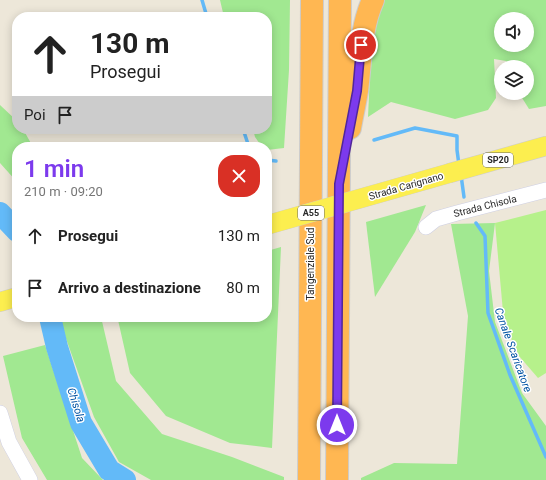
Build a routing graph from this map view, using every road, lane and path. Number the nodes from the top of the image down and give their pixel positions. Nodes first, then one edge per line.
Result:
1 (312, 0) edge
2 (340, 0) edge
3 (373, 0) edge
4 (546, 146) edge
5 (339, 184) junction
6 (546, 190) edge
7 (272, 225) edge
8 (426, 227) dead end
9 (12, 298) edge
10 (0, 302) edge
11 (0, 414) edge
12 (30, 480) edge
13 (309, 480) edge
14 (337, 480) edge

1 - 13 highway, Tangenziale Sud / A55
2 - 5 highway, A55
3 - 5 highway
4 - 7 main road, Strada Carignano / SP20, bridge
5 - 14 highway, A55
6 - 8 street, Strada Chisola
9 - 10 main road
11 - 12 street

